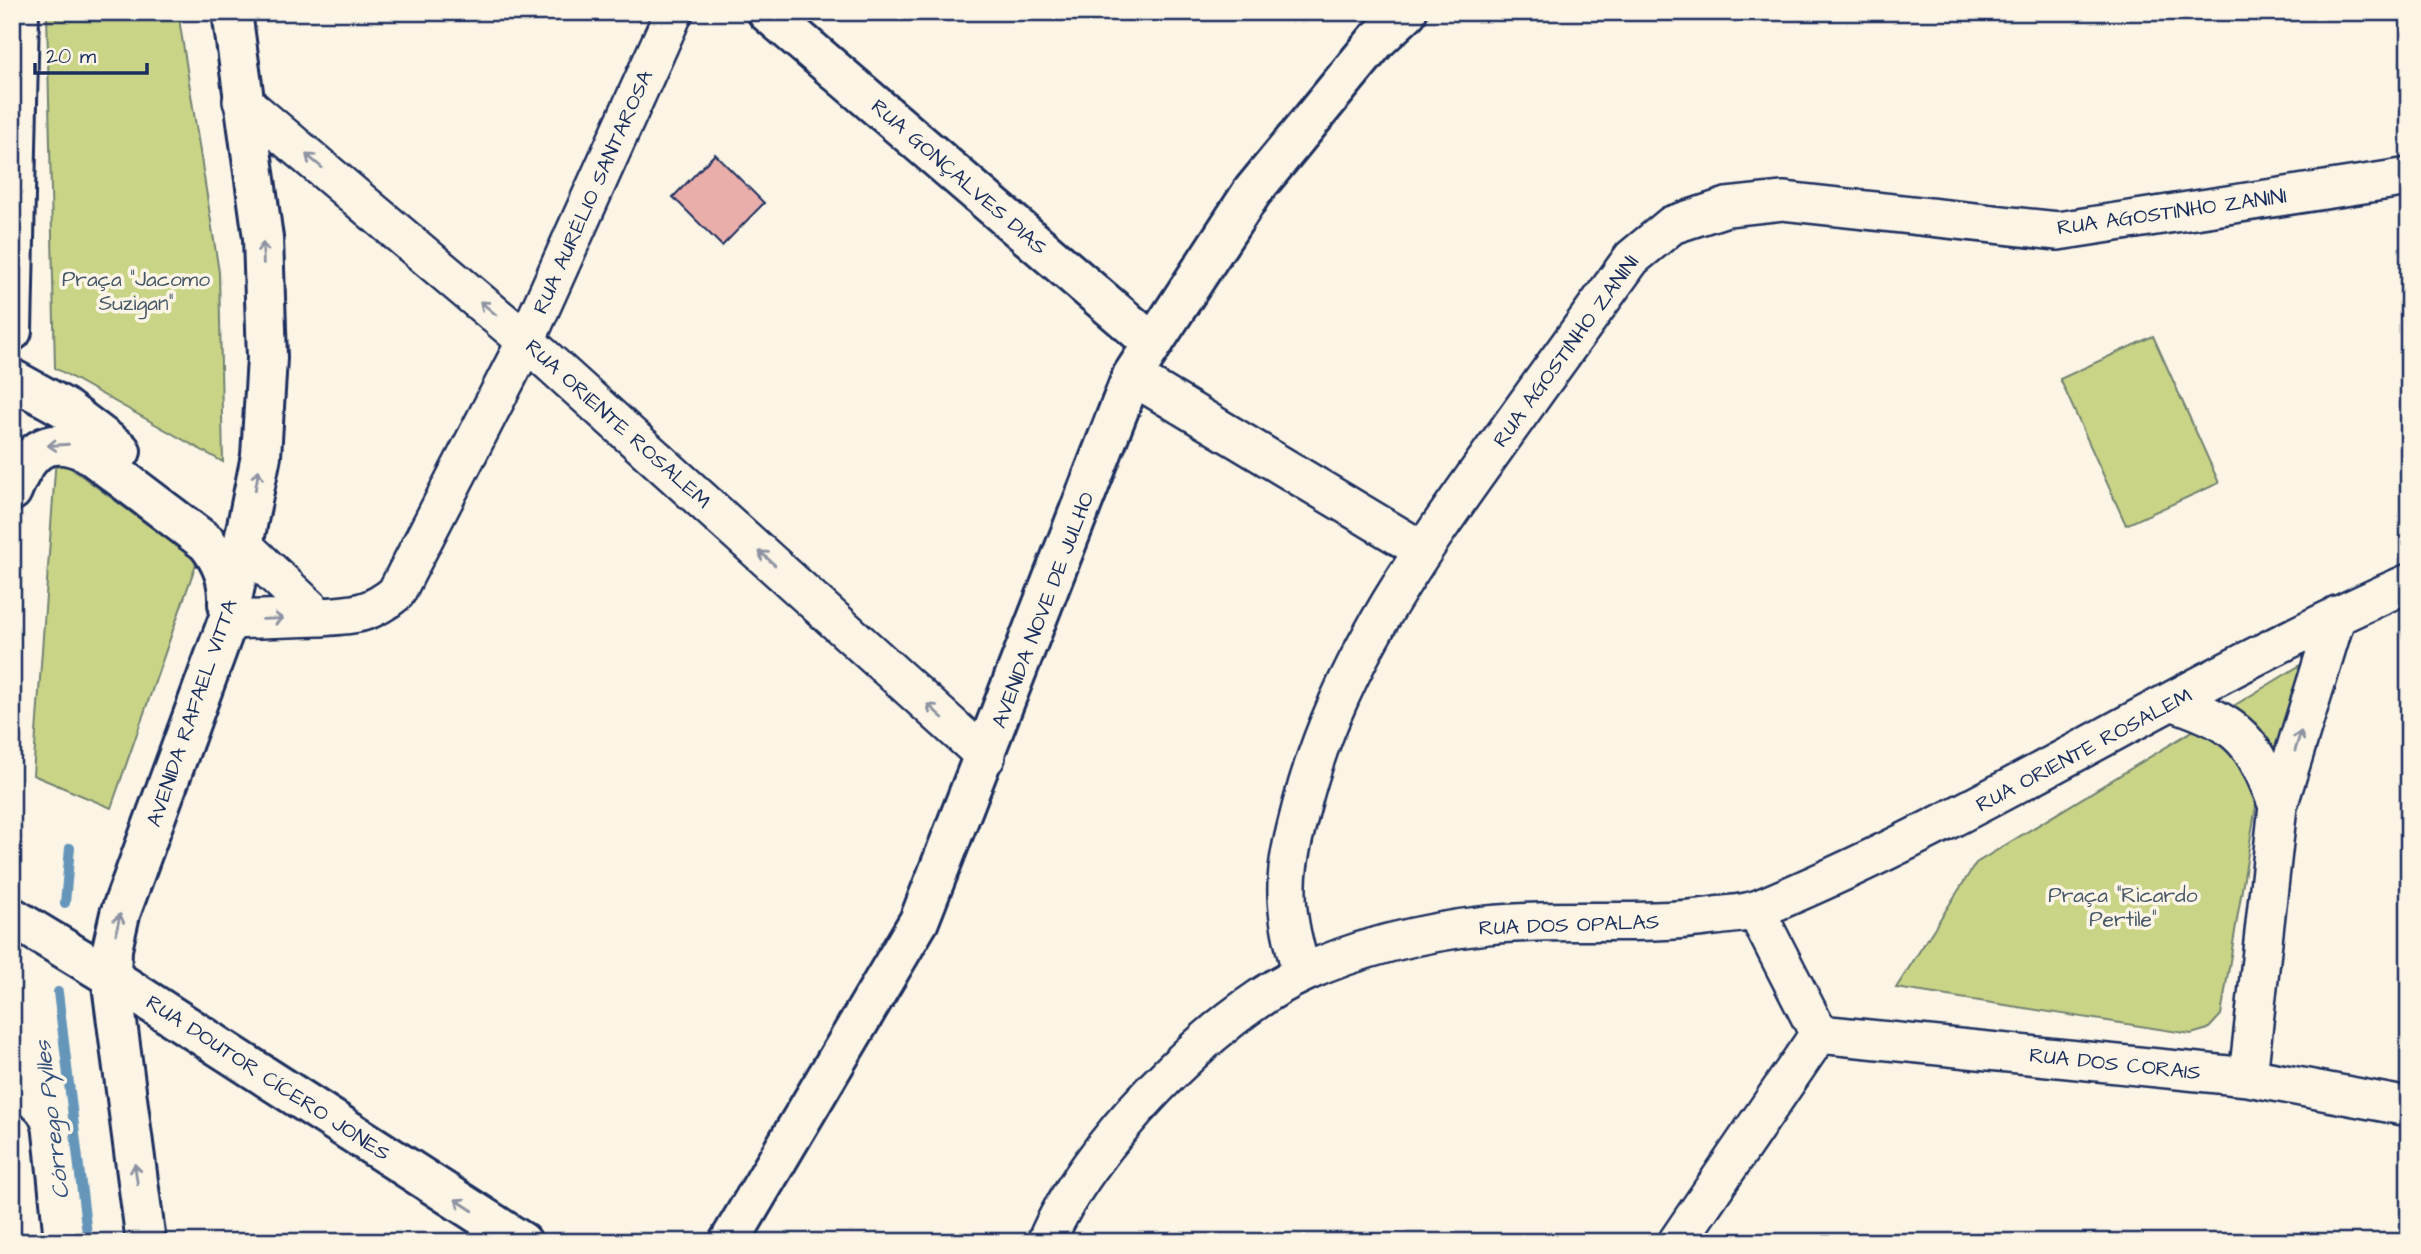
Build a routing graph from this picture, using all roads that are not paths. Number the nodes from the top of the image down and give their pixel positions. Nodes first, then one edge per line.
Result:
1 (19, 12) edge
2 (232, 12) edge
3 (674, 12) edge
4 (767, 12) edge
5 (1407, 12) edge
6 (242, 101) junction
7 (2409, 177) edge
8 (12, 331) edge
9 (526, 341) junction
10 (1151, 342) junction
11 (1132, 376) junction
12 (12, 379) edge
13 (12, 491) edge
14 (245, 547) junction
15 (1422, 550) junction
16 (2409, 583) edge
17 (2337, 615) junction
18 (319, 618) junction
19 (228, 620) junction
20 (2174, 702) junction
21 (986, 757) junction
22 (2278, 806) junction
23 (1756, 911) junction
24 (12, 917) edge
25 (1301, 974) junction
26 (111, 977) junction
27 (1819, 1034) junction
28 (2248, 1077) junction
29 (2409, 1107) edge
30 (12, 1134) edge
31 (23, 1242) edge
32 (146, 1242) edge
33 (522, 1242) edge
34 (729, 1242) edge
35 (1046, 1242) edge
36 (1678, 1242) edge

1 - 8 main road
2 - 6 main road, AVENIDA RAFAEL VITTA
3 - 9 street, RUA AURÉLIO SANTAROSA
4 - 10 main road, RUA GONÇALVES DIAS
5 - 10 main road, AVENIDA NOVE DE JULHO
9 -> 6 street, RUA ORIENTE ROSALEM
14 -> 6 main road, AVENIDA RAFAEL VITTA
7 - 15 street, RUA AGOSTINHO ZANINI
9 - 18 street, RUA AURÉLIO SANTAROSA
21 -> 9 street, RUA ORIENTE ROSALEM
10 - 11 main road, AVENIDA NOVE DE JULHO
11 - 15 street
11 - 21 main road, AVENIDA NOVE DE JULHO
12 - 14 main road
19 -> 13 main road
14 - 18 street
14 - 19 main road, AVENIDA RAFAEL VITTA
15 - 25 street, RUA AGOSTINHO ZANINI
16 - 17 street, RUA ORIENTE ROSALEM
17 - 20 street, RUA ORIENTE ROSALEM
22 -> 17 street
19 -> 18 street
26 -> 19 main road, AVENIDA RAFAEL VITTA
20 - 22 street
20 - 23 street, RUA ORIENTE ROSALEM
21 - 34 main road, AVENIDA NOVE DE JULHO
22 - 28 street
23 - 25 street, RUA DOS OPALAS
23 - 27 street
24 - 26 main road, RUA DOUTOR CÍCERO JONES
25 - 35 street, RUA DOS OPALAS
32 -> 26 main road, AVENIDA RAFAEL VITTA
33 -> 26 main road, RUA DOUTOR CÍCERO JONES
27 - 28 street, RUA DOS CORAIS
27 - 36 street
28 - 29 street, RUA DOS CORAIS
30 - 31 main road

